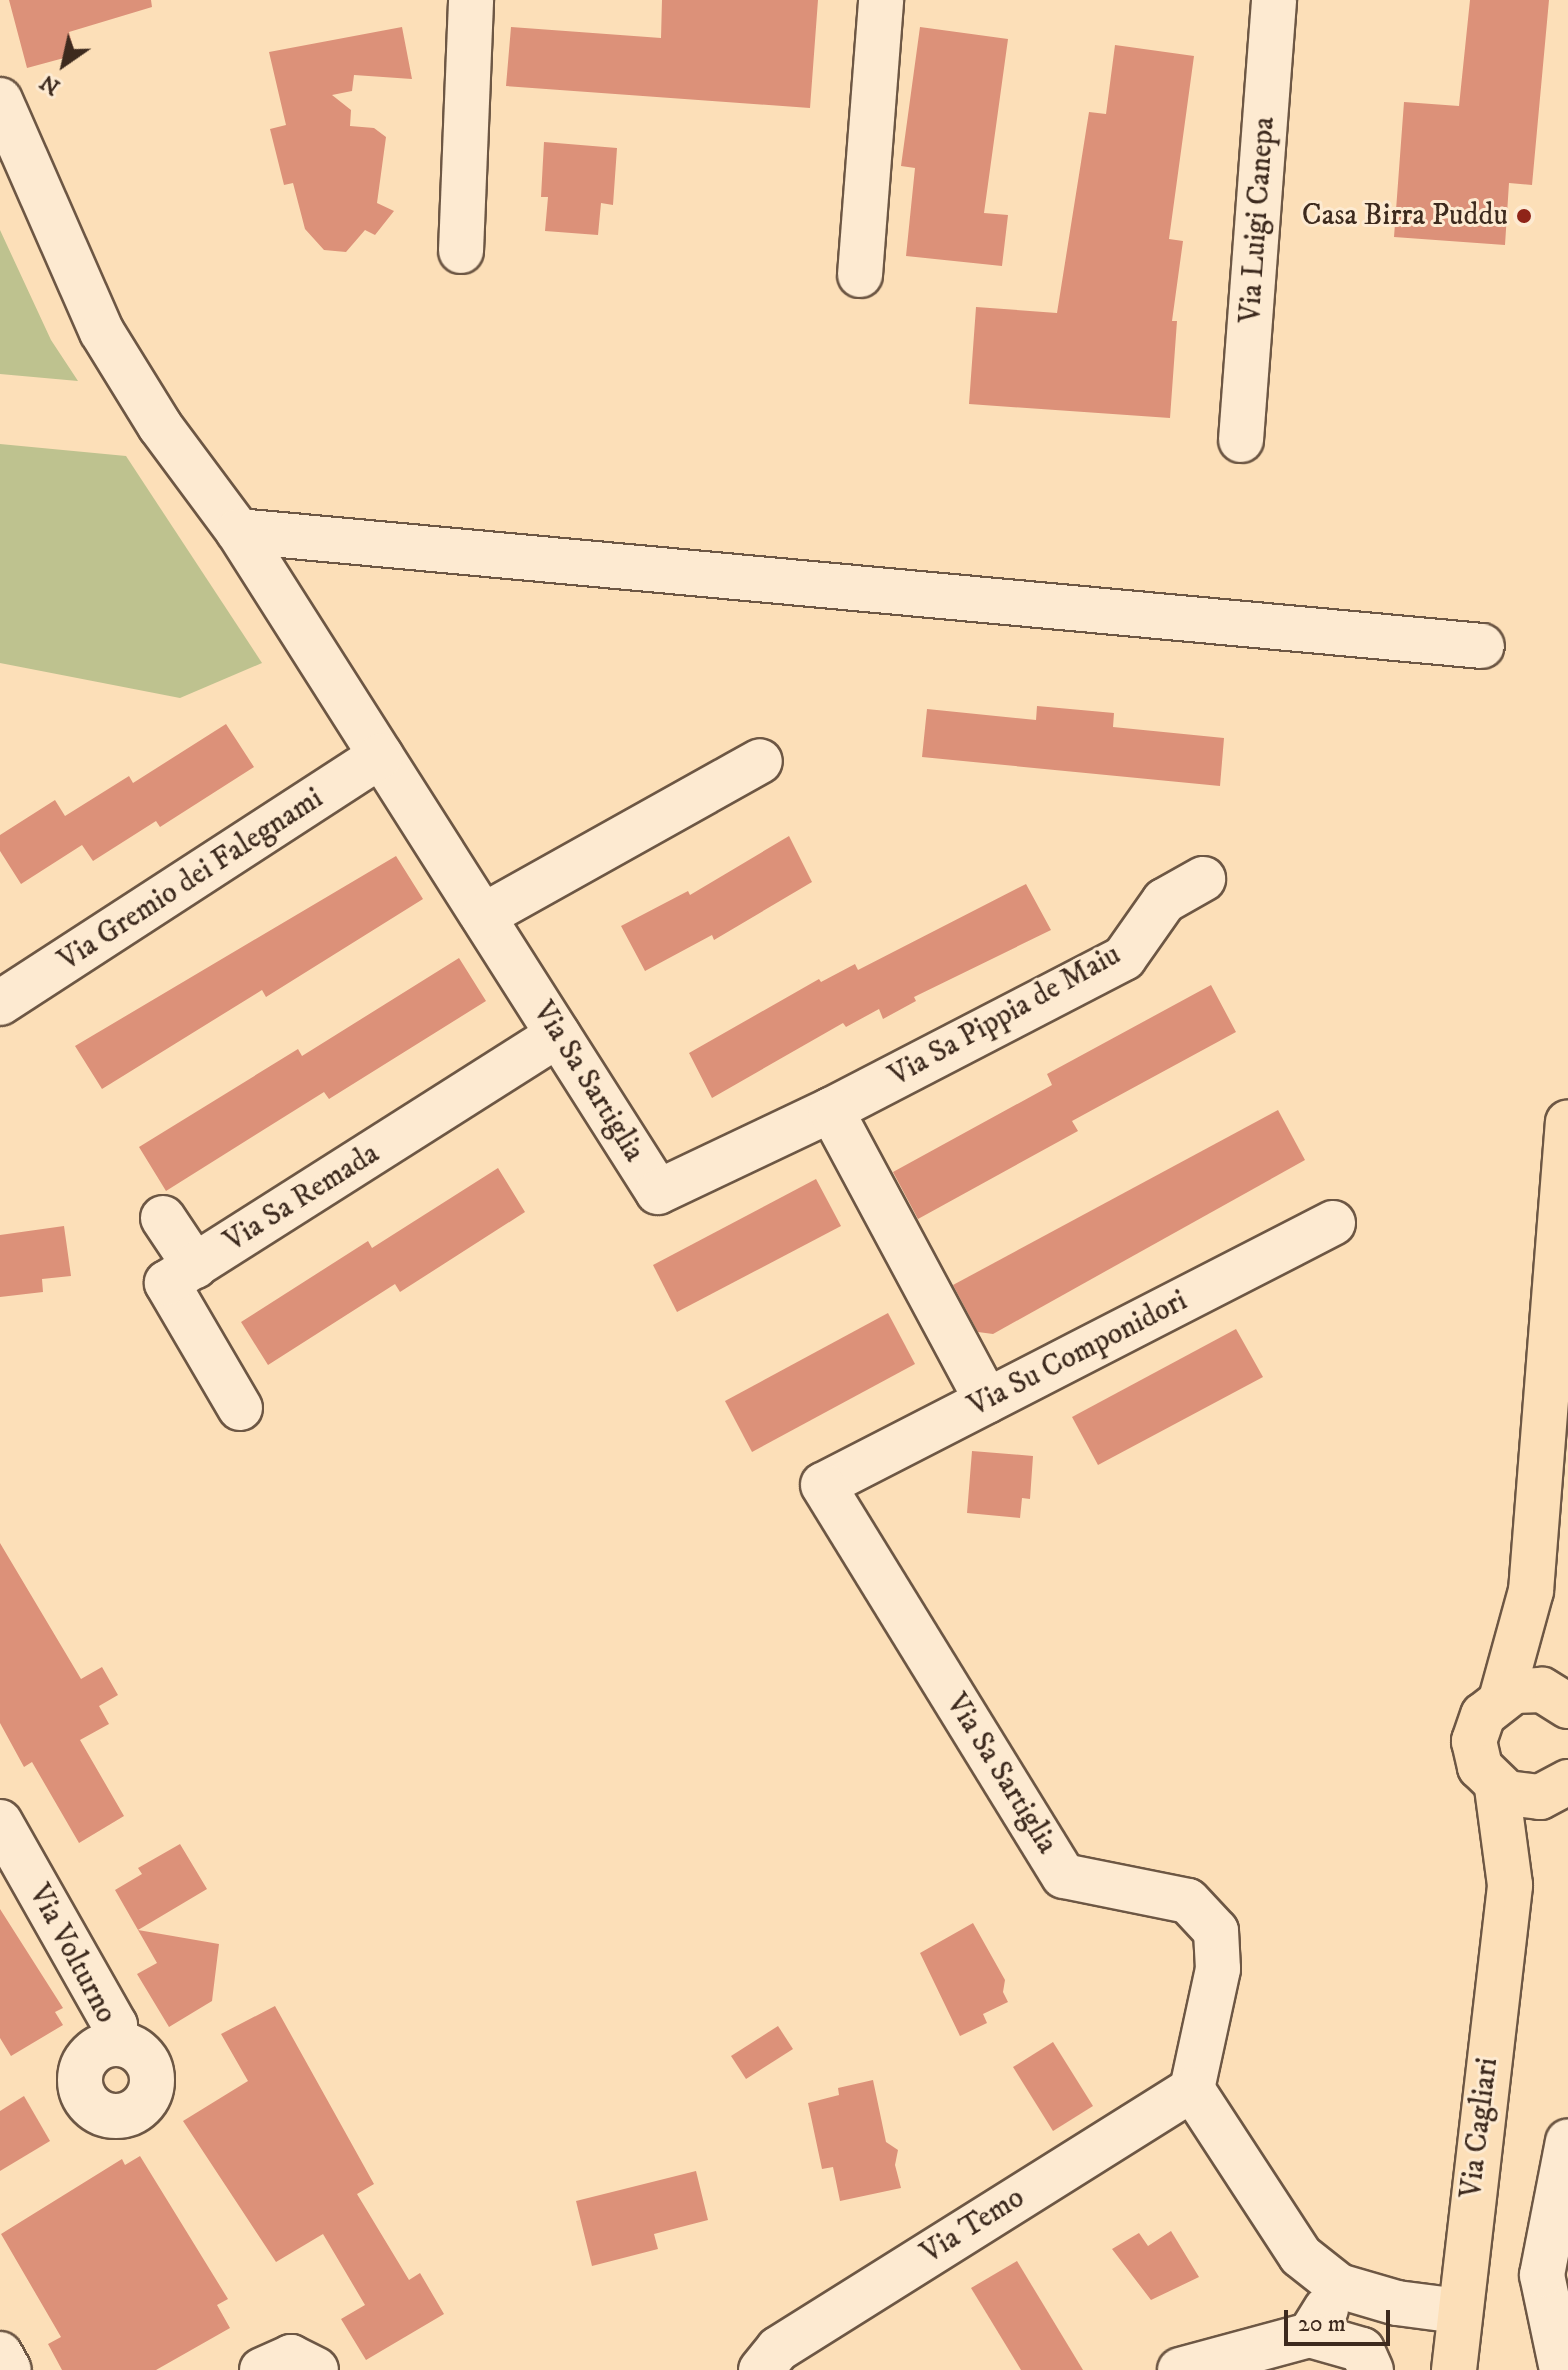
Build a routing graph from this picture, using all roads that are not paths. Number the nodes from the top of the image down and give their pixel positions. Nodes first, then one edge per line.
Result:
1 (471, 0) edge
2 (881, 0) edge
3 (1274, 0) edge
4 (0, 100) edge
5 (461, 251) dead end
6 (860, 275) dead end
7 (1241, 440) dead end
8 (238, 531) junction
9 (1482, 646) dead end
10 (381, 756) junction
11 (760, 761) dead end
12 (1203, 879) dead end
13 (483, 916) junction
14 (0, 1003) edge
15 (558, 1035) junction
16 (831, 1110) junction
17 (1568, 1122) edge
18 (163, 1218) dead end
19 (1333, 1223) dead end
20 (195, 1266) junction
21 (987, 1401) junction
22 (240, 1408) dead end
23 (823, 1485) joint
24 (1531, 1591) junction
25 (1502, 1696) junction
26 (1561, 1701) edge
27 (1497, 1787) junction
28 (1560, 1788) edge
29 (0, 1822) edge
30 (1510, 1885) junction
31 (116, 2044) dead end
32 (1192, 2089) junction
33 (1568, 2141) edge
34 (1556, 2266) edge
35 (1339, 2286) junction
36 (1459, 2311) junction
37 (1310, 2335) junction
38 (0, 2354) edge
39 (9, 2370) edge
40 (262, 2370) edge
41 (316, 2370) edge
42 (761, 2370) edge
43 (1180, 2370) edge
44 (1371, 2370) edge
45 (1454, 2370) edge
46 (1485, 2370) edge
47 (1562, 2370) edge

1 - 5 street
2 - 6 street
3 - 7 street, Via Luigi Canepa
4 - 8 street, Via Sa Sartiglia
8 - 9 street
8 - 10 street, Via Sa Sartiglia
10 - 13 street, Via Sa Sartiglia
10 - 14 street, Via Gremio dei Falegnami
11 - 13 street
12 - 16 street, Via Sa Pippia de Maiu
13 - 15 street, Via Sa Sartiglia
15 - 16 street, Via Sa Sartiglia
15 - 20 street, Via Sa Remada
16 - 21 street
17 - 24 main road, Via Cagliari
18 - 20 street
19 - 21 street, Via Su Componidori
20 - 22 street, Via Sa Remada
21 - 23 street, Via Su Componidori
23 - 32 street, Via Sa Sartiglia
24 - 25 main road, Via Cagliari
24 - 26 main road, Via Cagliari
25 - 26 main road, Via Cagliari
25 - 27 main road, Via Cagliari
27 - 28 main road, Via Cagliari
27 - 30 main road, Via Cagliari
28 - 30 main road, Via Cagliari
29 - 31 street, Via Volturno
30 - 36 main road, Via Cagliari
32 - 35 street
32 - 42 street, Via Temo
33 - 34 street
34 - 47 street
35 - 36 street
35 - 37 street
36 - 45 main road, Via Cagliari
36 - 46 main road
37 - 43 street
37 - 44 street
38 - 39 street
40 - 41 street

